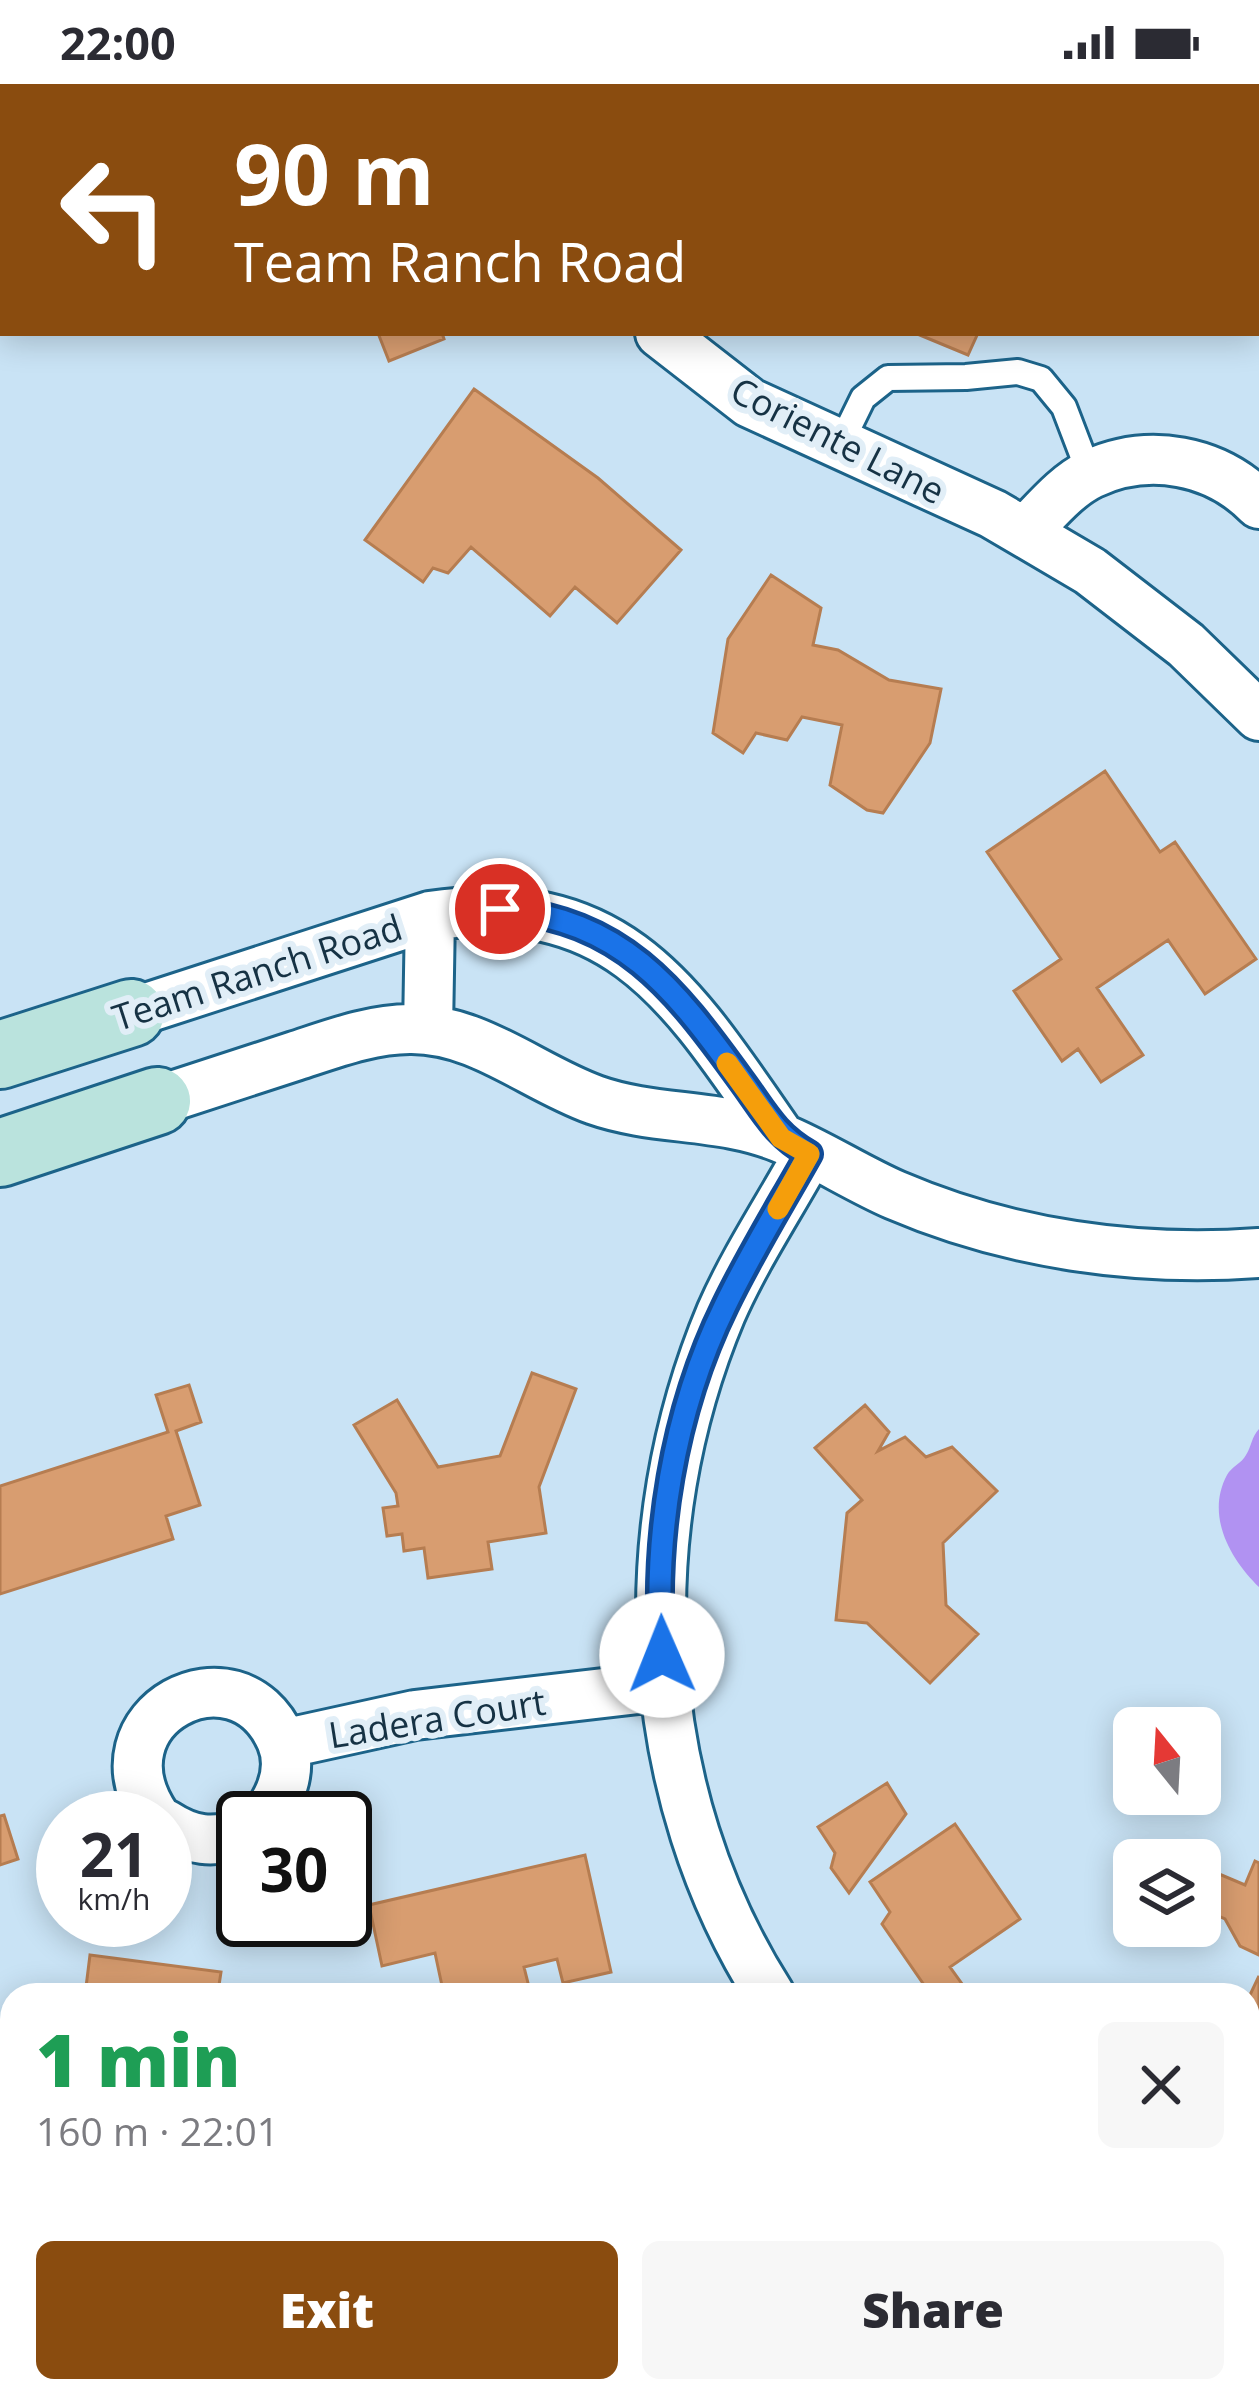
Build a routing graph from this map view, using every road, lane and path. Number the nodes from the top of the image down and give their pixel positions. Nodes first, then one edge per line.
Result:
1 (664, 336) edge
2 (840, 445) junction
3 (1090, 475) junction
4 (1259, 504) edge
5 (1027, 531) junction
6 (1253, 694) edge
7 (430, 916) junction
8 (131, 1013) joint
9 (428, 1030) junction
10 (0, 1054) edge
11 (157, 1101) joint
12 (795, 1146) junction
13 (0, 1153) edge
14 (1259, 1253) edge
15 (664, 1686) junction
16 (283, 1744) junction
17 (142, 1791) edge
18 (281, 1791) edge
19 (763, 1983) edge

1 - 2 street, Coriente Lane
2 - 3 lane
2 - 5 street, Coriente Lane
3 - 4 street
3 - 5 street
5 - 6 street, Coriente Lane
7 - 8 street, Team Ranch Road
7 - 9 street
7 - 12 street, Team Ranch Road
8 - 10 street, Team Ranch Road
9 - 11 street, Team Ranch Road
9 - 12 street, Team Ranch Road
11 - 13 street, Team Ranch Road
12 - 14 street, Team Ranch Road
12 - 15 street
15 - 16 street, Ladera Court
15 - 19 street
16 - 17 street, Ladera Court
16 - 18 street, Ladera Court

